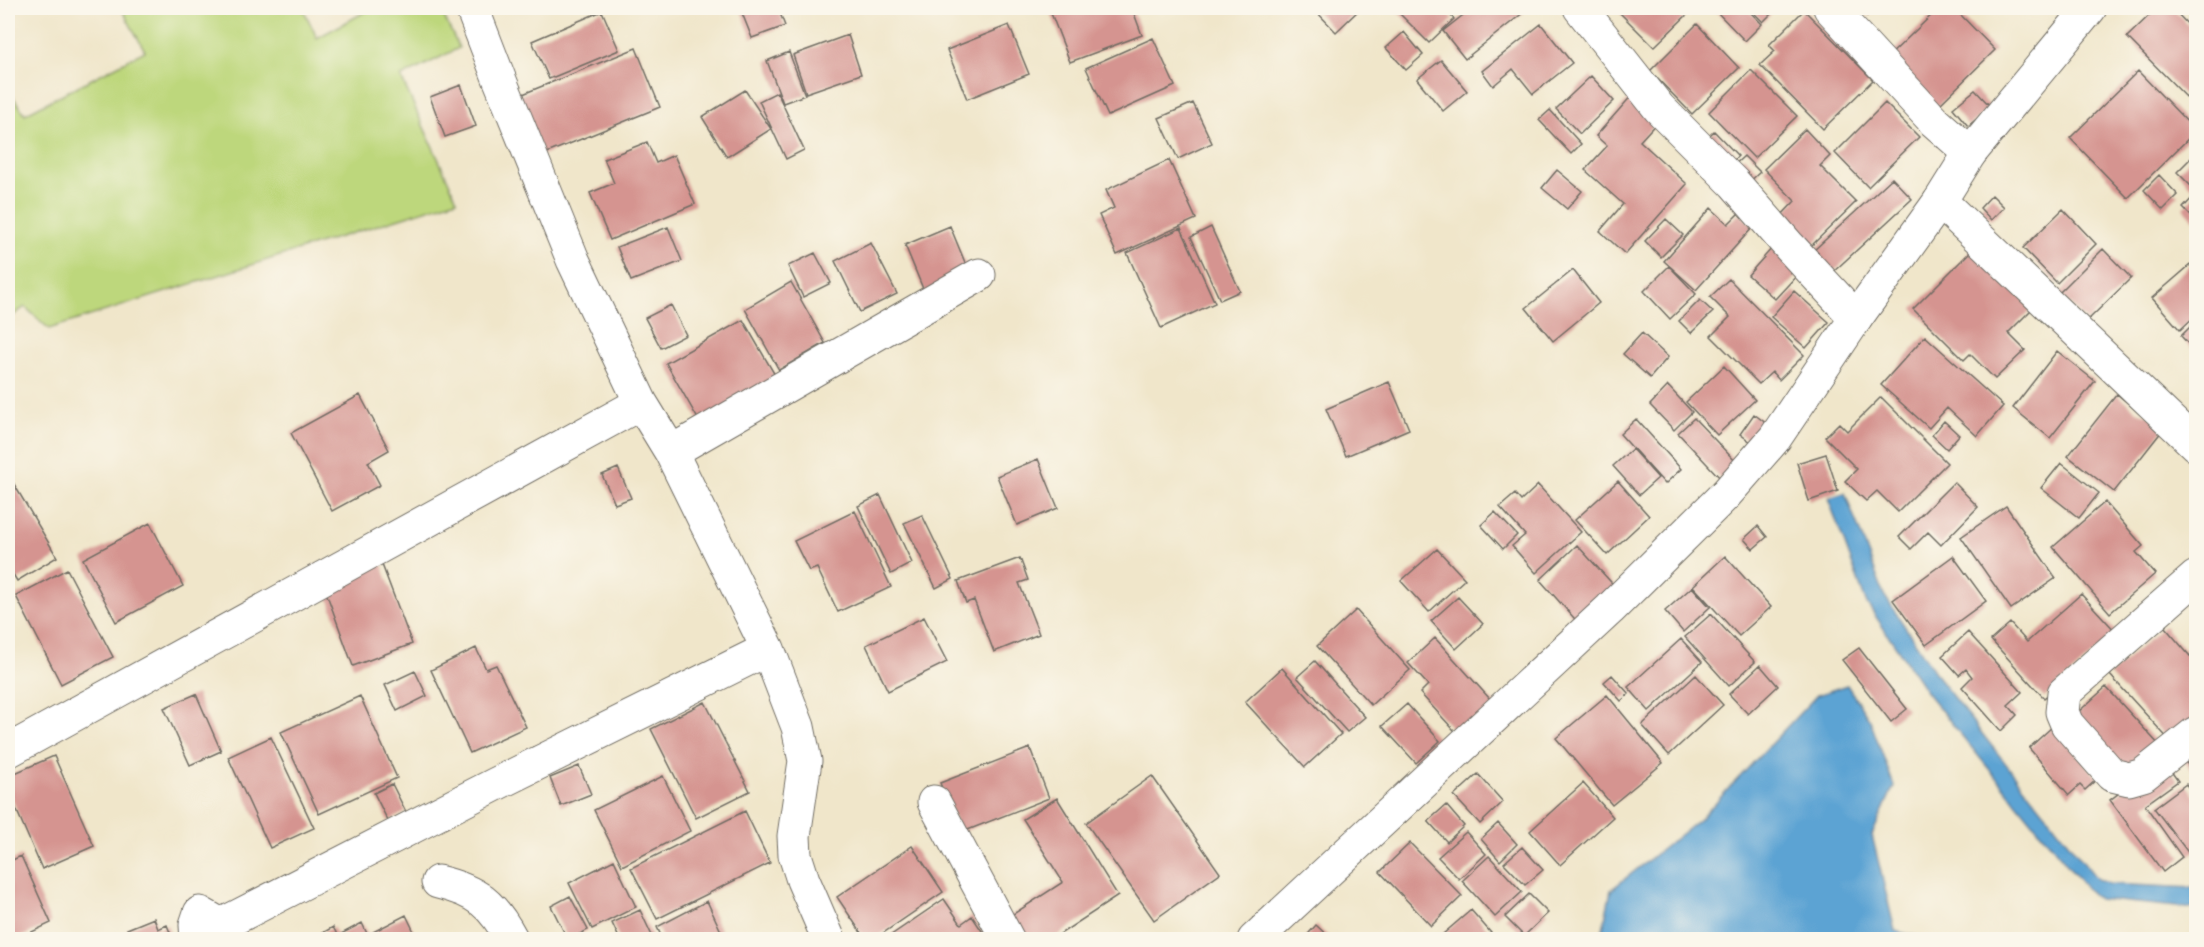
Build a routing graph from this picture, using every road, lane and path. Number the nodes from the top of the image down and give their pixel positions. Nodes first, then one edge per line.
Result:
1 (472, 8) edge
2 (1580, 8) edge
3 (1830, 8) edge
4 (2090, 8) edge
5 (1970, 153) junction
6 (1940, 201) junction
7 (980, 274) dead end
8 (1856, 318) junction
9 (641, 404) junction
10 (2196, 445) edge
11 (671, 452) junction
12 (2196, 577) edge
13 (768, 649) junction
14 (2196, 733) edge
15 (8, 751) edge
16 (934, 802) dead end
17 (438, 882) dead end
18 (197, 939) edge
19 (512, 939) edge
20 (829, 939) edge
21 (1008, 939) edge
22 (1254, 939) edge

1 - 9 street
2 - 8 street
3 - 5 street
4 - 5 street
5 - 6 street
6 - 8 street
6 - 10 street
7 - 11 street
8 - 22 street
9 - 11 street
9 - 15 street
11 - 13 street
12 - 14 street
13 - 18 street
13 - 20 street
16 - 21 street
17 - 19 street

